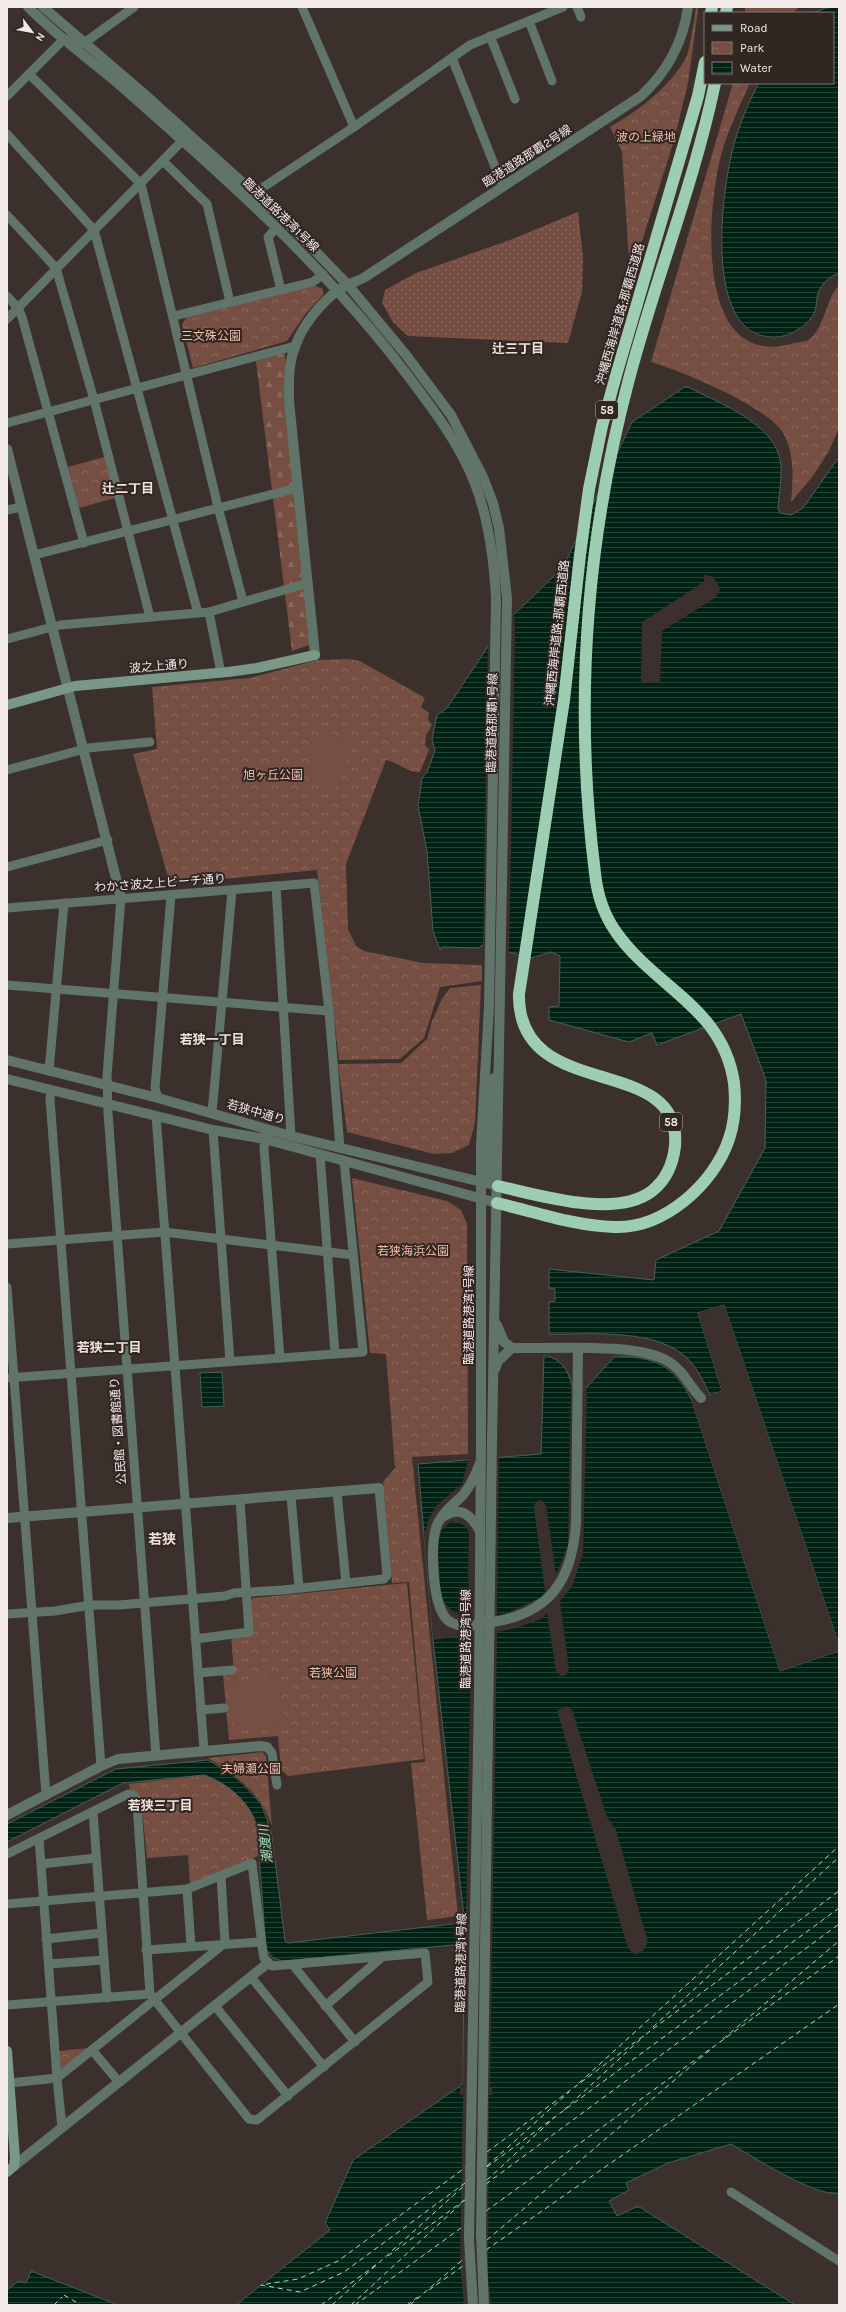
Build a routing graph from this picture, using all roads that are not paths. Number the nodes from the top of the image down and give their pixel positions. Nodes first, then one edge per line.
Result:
1 (28, 7) edge
2 (43, 7) edge
3 (134, 7) edge
4 (302, 7) edge
5 (563, 7) edge
6 (577, 7) edge
7 (688, 7) edge
8 (581, 17) dead end
9 (529, 21) junction
10 (490, 36) junction
11 (64, 39) junction
12 (84, 43) junction
13 (452, 58) junction
14 (704, 67) edge
15 (29, 74) junction
16 (552, 81) dead end
17 (715, 84) edge
18 (7, 96) edge
19 (515, 99) dead end
20 (354, 127) junction
21 (7, 134) edge
22 (182, 141) junction
23 (164, 162) junction
24 (141, 184) junction
25 (503, 187) junction
26 (253, 198) junction
27 (7, 215) edge
28 (277, 227) junction
29 (94, 230) junction
30 (56, 268) junction
31 (323, 274) junction
32 (348, 285) junction
33 (281, 290) junction
34 (338, 290) junction
35 (7, 296) edge
36 (230, 302) junction
37 (18, 308) junction
38 (174, 316) junction
39 (7, 318) edge
40 (295, 346) junction
41 (187, 375) junction
42 (138, 390) junction
43 (94, 400) junction
44 (49, 413) junction
45 (7, 424) edge
46 (7, 449) edge
47 (478, 479) junction
48 (297, 488) junction
49 (21, 507) junction
50 (218, 507) junction
51 (7, 510) edge
52 (171, 520) junction
53 (129, 532) junction
54 (84, 543) junction
55 (34, 556) junction
56 (308, 583) junction
57 (243, 601) junction
58 (209, 612) junction
59 (198, 613) junction
60 (150, 617) junction
61 (53, 627) junction
62 (7, 639) edge
63 (315, 655) joint
64 (220, 673) junction
65 (66, 688) junction
66 (7, 705) edge
67 (150, 742) dead end
68 (84, 749) junction
69 (7, 770) edge
70 (108, 840) junction
71 (7, 867) edge
72 (276, 886) junction
73 (232, 890) junction
74 (171, 895) junction
75 (121, 898) junction
76 (64, 903) junction
77 (7, 908) edge
78 (490, 973) joint
79 (501, 974) joint
80 (7, 985) edge
81 (58, 988) junction
82 (113, 993) junction
83 (163, 997) junction
84 (223, 1002) junction
85 (284, 1008) junction
86 (329, 1011) junction
87 (7, 1060) edge
88 (49, 1071) junction
89 (7, 1079) edge
90 (107, 1085) junction
91 (51, 1091) junction
92 (158, 1098) junction
93 (107, 1105) junction
94 (212, 1113) junction
95 (156, 1116) junction
96 (214, 1130) junction
97 (266, 1134) junction
98 (291, 1136) junction
99 (340, 1148) junction
100 (320, 1154) junction
101 (344, 1161) junction
102 (489, 1183) junction
103 (482, 1198) junction
104 (497, 1203) junction
105 (164, 1232) junction
106 (116, 1236) junction
107 (221, 1239) junction
108 (61, 1240) junction
109 (7, 1244) edge
110 (271, 1245) junction
111 (326, 1252) junction
112 (353, 1256) junction
113 (7, 1287) edge
114 (495, 1317) junction
115 (512, 1348) junction
116 (578, 1349) junction
117 (335, 1354) junction
118 (280, 1358) junction
119 (230, 1361) junction
120 (174, 1366) junction
121 (126, 1369) junction
122 (72, 1373) junction
123 (492, 1375) junction
124 (11, 1378) edge
125 (701, 1398) dead end
126 (480, 1463) junction
127 (379, 1488) joint
128 (337, 1492) junction
129 (291, 1496) junction
130 (240, 1500) junction
131 (184, 1504) junction
132 (136, 1508) junction
133 (82, 1512) junction
134 (24, 1516) junction
135 (7, 1518) edge
136 (441, 1518) junction
137 (480, 1531) junction
138 (346, 1583) junction
139 (299, 1588) junction
140 (247, 1591) junction
141 (192, 1598) junction
142 (144, 1603) junction
143 (90, 1605) junction
144 (31, 1612) junction
145 (7, 1614) edge
146 (195, 1639) junction
147 (232, 1670) dead end
148 (198, 1673) junction
149 (224, 1708) dead end
150 (201, 1710) junction
151 (267, 1747) joint
152 (204, 1750) junction
153 (156, 1756) junction
154 (101, 1766) junction
155 (277, 1785) dead end
156 (46, 1795) junction
157 (93, 1812) junction
158 (7, 1815) edge
159 (39, 1838) junction
160 (7, 1854) edge
161 (96, 1858) junction
162 (41, 1864) junction
163 (221, 1876) junction
164 (187, 1889) junction
165 (142, 1893) junction
166 (99, 1897) junction
167 (44, 1901) junction
168 (7, 1904) edge
169 (102, 1933) junction
170 (46, 1939) junction
171 (261, 1942) junction
172 (225, 1943) junction
173 (191, 1946) junction
174 (146, 1950) junction
175 (382, 1957) junction
176 (104, 1960) junction
177 (268, 1963) junction
178 (49, 1964) junction
179 (293, 1965) junction
180 (251, 1977) junction
181 (152, 1997) junction
182 (107, 1998) junction
183 (52, 2002) junction
184 (7, 2005) edge
185 (215, 2006) junction
186 (324, 2006) junction
187 (180, 2034) junction
188 (355, 2042) junction
189 (92, 2050) junction
190 (7, 2051) edge
191 (324, 2067) junction
192 (57, 2078) junction
193 (119, 2082) junction
194 (10, 2083) junction
195 (288, 2096) junction
196 (9, 2100) edge
197 (62, 2127) junction
198 (10, 2169) edge
199 (731, 2192) dead end
200 (839, 2261) edge
201 (473, 2305) edge
202 (484, 2305) edge

1 - 11 street, 臨港道路港湾1号線
2 - 12 street, 臨港道路港湾1号線
3 - 12 street
4 - 20 street
5 - 9 street
6 - 8 street
7 - 25 street, 臨港道路那覇2号線
9 - 10 street
9 - 16 street
10 - 13 street
10 - 19 street
11 - 12 street
11 - 15 street
11 - 22 street, 臨港道路港湾1号線
12 - 26 street, 臨港道路港湾1号線
13 - 20 street
13 - 25 street
14 - 102 highway, 沖縄西海岸道路;那覇西道路 / 58
15 - 18 street
15 - 24 street
17 - 104 highway, 58
20 - 26 street
21 - 29 street
22 - 23 street
22 - 26 street, 臨港道路港湾1号線
23 - 24 street
23 - 36 street
24 - 29 street
24 - 38 street
25 - 32 street, 臨港道路那覇2号線
26 - 28 street, 臨港道路港湾1号線
26 - 32 street, 臨港道路港湾1号線
27 - 30 street
28 - 31 street, 臨港道路港湾1号線
28 - 33 street
29 - 30 street
29 - 42 street
30 - 37 street
30 - 43 street
31 - 33 street
31 - 34 street, 臨港道路港湾1号線
32 - 34 street, 臨港道路那覇2号線
32 - 47 street, 臨港道路港湾1号線
33 - 36 street
34 - 40 street, 臨港道路那覇2号線
34 - 47 street, 臨港道路港湾1号線
35 - 37 street
36 - 38 street
37 - 39 street
37 - 44 street
38 - 41 street
40 - 41 street
40 - 48 street
41 - 42 street
41 - 50 street
42 - 43 street
42 - 52 street
43 - 44 street
43 - 53 street
44 - 45 street
44 - 54 street
46 - 49 street
47 - 78 street, 臨港道路那覇1号線
47 - 79 street, 臨港道路那覇1号線
48 - 50 street
48 - 56 street
49 - 51 street
49 - 55 street
50 - 52 street
50 - 57 street
52 - 53 street
52 - 59 street
53 - 54 street
53 - 60 street
54 - 55 street
55 - 61 street
56 - 57 street
56 - 63 street
57 - 58 street
58 - 59 street
58 - 64 street
59 - 60 street
60 - 61 street
61 - 62 street
61 - 65 street
63 - 64 main road, 波之上通り
64 - 65 main road, 波之上通り
65 - 66 main road, 波之上通り
65 - 68 street
67 - 68 street
68 - 69 street
68 - 70 street
70 - 71 street
70 - 75 street
72 - 73 street, わかさ波之上ビーチ通り
72 - 85 street
72 - 86 street, わかさ波之上ビーチ通り
73 - 74 street, わかさ波之上ビーチ通り
73 - 84 street
74 - 75 street, わかさ波之上ビーチ通り
74 - 83 street
75 - 76 street, わかさ波之上ビーチ通り
75 - 82 street, 公民館・図書館通り
76 - 77 street, わかさ波之上ビーチ通り
76 - 81 street
78 - 102 street, 臨港道路港湾1号線
79 - 102 street, 臨港道路港湾1号線
80 - 81 street
81 - 82 street
81 - 88 street
82 - 83 street
82 - 90 street, 公民館・図書館通り
83 - 84 street
83 - 92 street
84 - 85 street
84 - 94 street
85 - 86 street
85 - 98 street
86 - 99 street
87 - 88 street, 若狭中通り
88 - 90 street, 若狭中通り
89 - 91 street, 若狭中通り
90 - 92 street, 若狭中通り
90 - 93 street, 公民館・図書館通り
91 - 93 street, 若狭中通り
91 - 108 street
92 - 94 street, 若狭中通り
93 - 95 street, 若狭中通り
93 - 106 street, 公民館・図書館通り
94 - 97 street, 若狭中通り
95 - 96 street, 若狭中通り
95 - 105 street
96 - 97 street, 若狭中通り
96 - 107 street
97 - 98 street, 若狭中通り
97 - 100 street, 若狭中通り
97 - 110 street
98 - 99 street, 若狭中通り
99 - 102 street, 若狭中通り
100 - 101 street, 若狭中通り
100 - 111 street
101 - 103 street, 若狭中通り
101 - 112 street
102 - 103 street, 臨港道路港湾1号線
102 - 104 street, 臨港道路港湾1号線
103 - 104 street, 若狭中通り
103 - 126 street, 臨港道路港湾1号線, bridge
104 - 114 street, 臨港道路港湾1号線
105 - 106 street
105 - 107 street
105 - 120 street
106 - 108 street
106 - 121 street, 公民館・図書館通り
107 - 110 street
107 - 119 street
108 - 109 street
108 - 122 street
110 - 111 street
110 - 118 street
111 - 112 street
111 - 117 street
112 - 117 street
113 - 124 street
114 - 115 street
114 - 123 street, 臨港道路港湾1号線
115 - 116 street
115 - 123 street
116 - 125 street
116 - 136 street, bridge
117 - 118 street
118 - 119 street
119 - 120 street
120 - 121 street
120 - 131 street
121 - 122 street
121 - 132 street, 公民館・図書館通り
122 - 124 street
122 - 133 street
123 - 202 street, 臨港道路港湾1号線, bridge
124 - 134 street
126 - 136 street
126 - 137 street, 臨港道路港湾1号線, bridge
127 - 128 street
127 - 138 street
128 - 129 street
128 - 138 street
129 - 130 street
129 - 139 street
130 - 131 street
130 - 140 street
131 - 132 street
131 - 141 street
132 - 133 street
132 - 142 street, 公民館・図書館通り
133 - 134 street
133 - 143 street
134 - 135 street
134 - 144 street
136 - 137 street
137 - 201 street, 臨港道路港湾1号線, bridge
138 - 139 street
139 - 140 street
140 - 141 street
140 - 146 street
141 - 142 street
141 - 146 street
142 - 143 street
142 - 153 street, 公民館・図書館通り
143 - 144 street
143 - 154 street
144 - 145 street
144 - 156 street
146 - 148 street
147 - 148 street
148 - 150 street
149 - 150 street
150 - 152 street
151 - 152 street
151 - 155 street
152 - 153 street
153 - 154 street
154 - 156 street
156 - 158 street
157 - 159 street
157 - 161 street
157 - 165 street
159 - 160 street
159 - 162 street
161 - 162 street
161 - 166 street
162 - 167 street
163 - 164 street
163 - 171 street
163 - 172 street
164 - 165 street
164 - 173 street
165 - 166 street
165 - 174 street
166 - 167 street
166 - 169 street
167 - 168 street
167 - 170 street
169 - 170 street
169 - 176 street
170 - 178 street
171 - 172 street
171 - 177 street
172 - 173 street
172 - 181 street
173 - 174 street
174 - 181 street
175 - 179 street
175 - 186 street
175 - 188 street
176 - 178 street
176 - 182 street
177 - 179 street
177 - 180 street
178 - 183 street
179 - 186 street
180 - 185 street
180 - 191 street
181 - 182 street
181 - 187 street
181 - 189 street
182 - 183 street
183 - 184 street
183 - 192 street
185 - 187 street
185 - 195 street
186 - 188 street
187 - 193 street
187 - 195 street
188 - 191 street
189 - 192 street
189 - 193 street
190 - 194 main road
191 - 195 street
192 - 194 street
192 - 197 street
193 - 197 street
194 - 196 main road
196 - 198 main road
197 - 198 street
199 - 200 street

